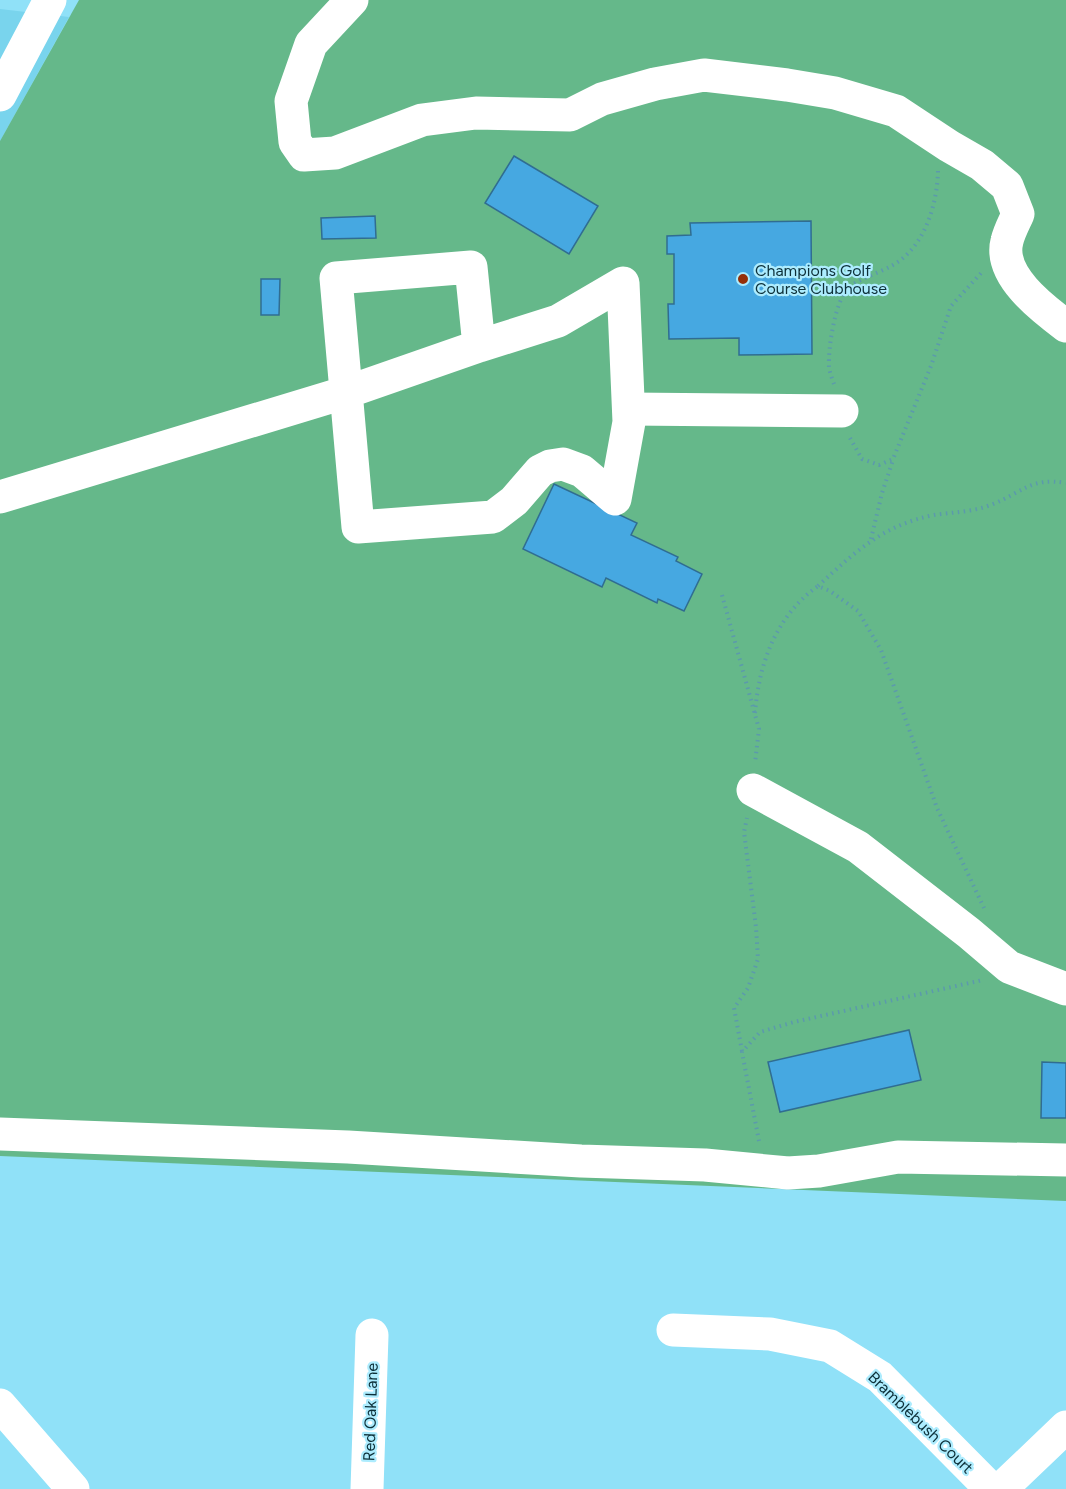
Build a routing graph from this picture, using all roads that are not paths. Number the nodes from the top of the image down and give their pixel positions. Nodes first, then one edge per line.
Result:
1 (50, 0) edge
2 (352, 0) edge
3 (0, 95) edge
4 (1066, 326) edge
5 (479, 346) junction
6 (347, 392) junction
7 (629, 409) junction
8 (842, 411) road end
9 (0, 497) edge
10 (753, 790) dead end
11 (1066, 989) edge
12 (0, 1134) edge
13 (1066, 1160) edge
14 (673, 1330) dead end
15 (372, 1335) dead end
16 (0, 1405) edge
17 (1066, 1427) edge
18 (55, 1482) edge
19 (367, 1489) edge
20 (991, 1489) edge
21 (1001, 1489) edge

1 - 3 street
2 - 4 street
5 - 6 street
5 - 6 street
5 - 7 street
6 - 7 street
6 - 9 street
7 - 8 street
10 - 11 street
12 - 13 street
14 - 20 street, Bramblebush Court
15 - 19 street, Red Oak Lane
16 - 18 street
17 - 21 street

